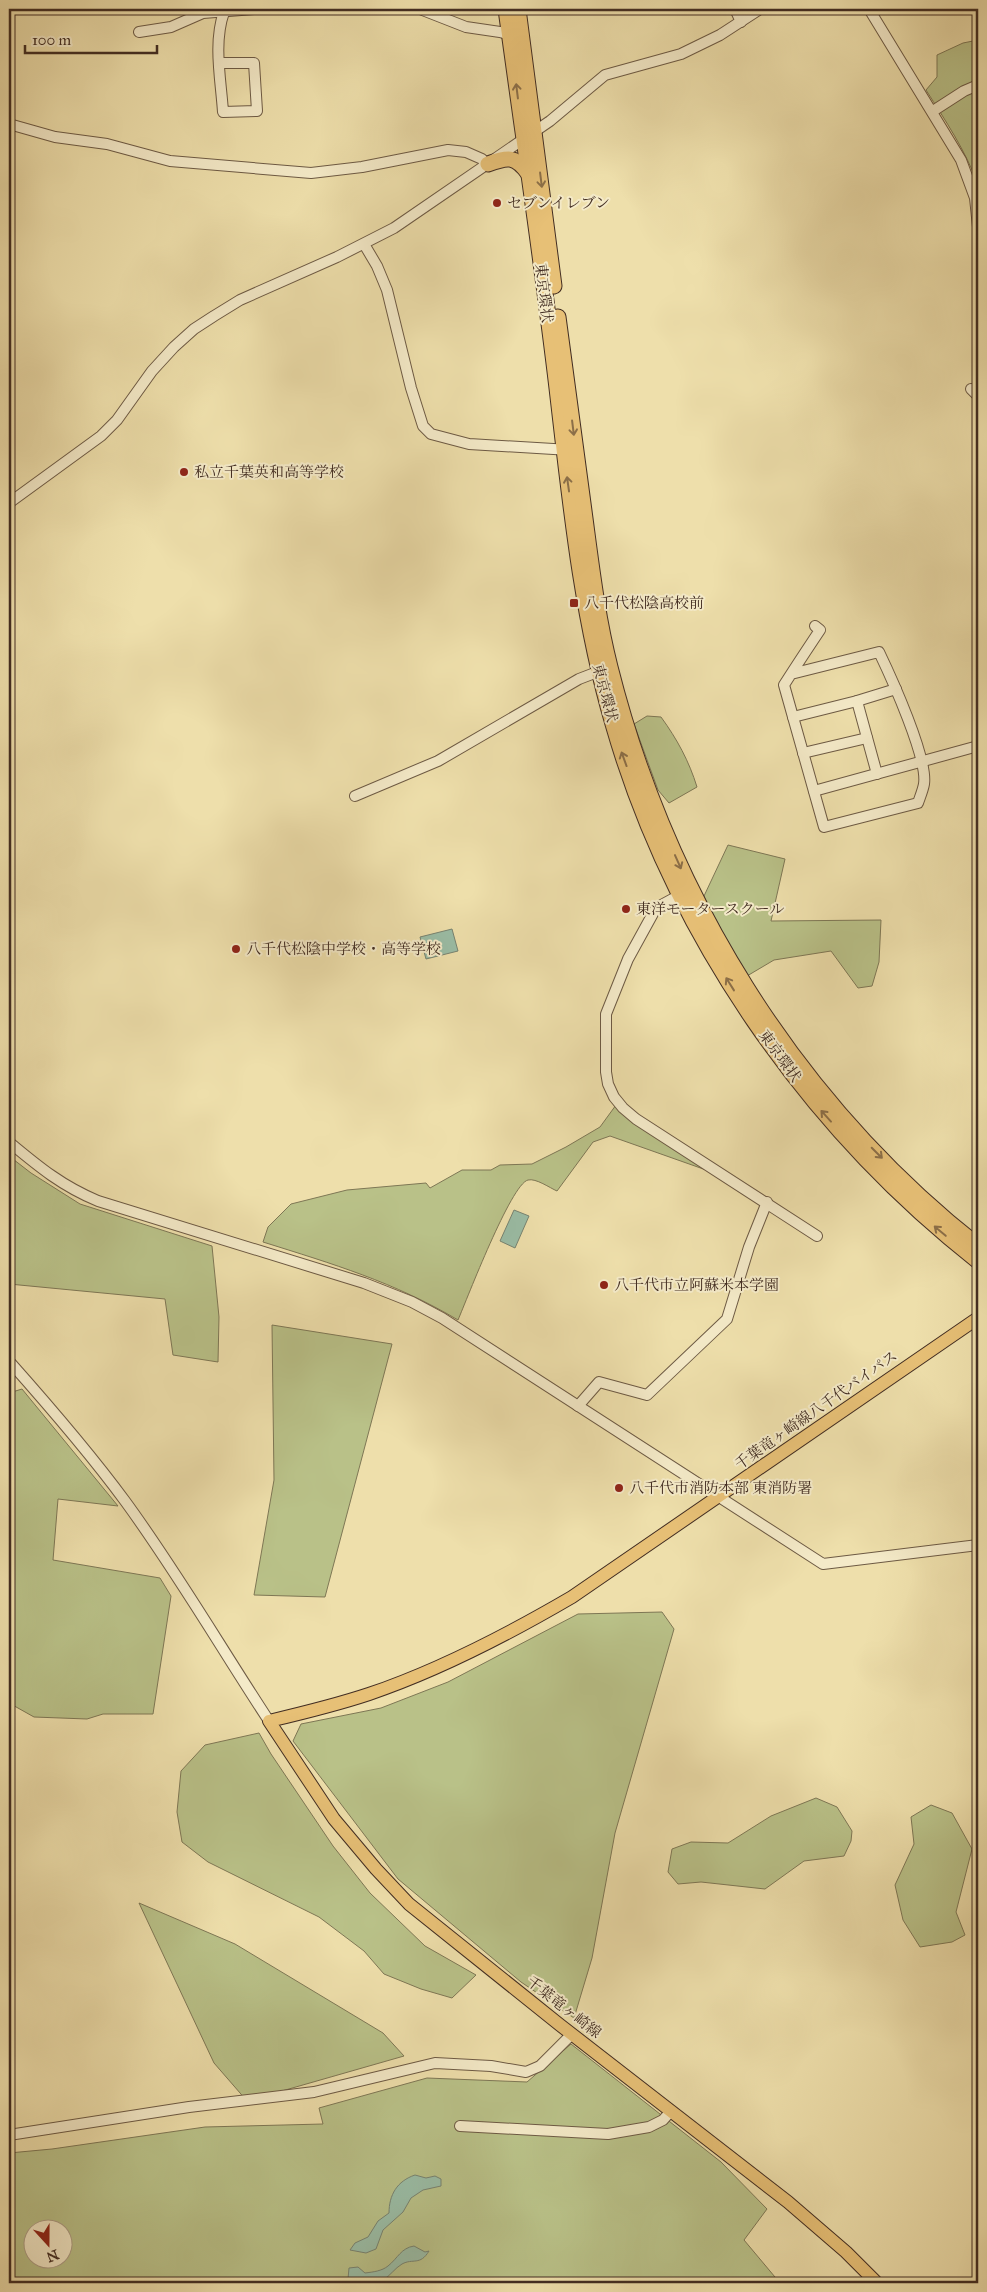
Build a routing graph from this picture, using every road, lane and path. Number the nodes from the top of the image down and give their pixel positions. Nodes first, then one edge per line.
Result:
1 (254, 9) edge
2 (420, 9) edge
3 (506, 9) edge
4 (518, 9) edge
5 (735, 9) edge
6 (760, 9) edge
7 (869, 9) edge
8 (202, 11) edge
9 (224, 12) junction
10 (741, 22) junction
11 (139, 32) dead end
12 (516, 36) junction
13 (220, 64) junction
14 (978, 85) edge
15 (933, 112) junction
16 (9, 124) edge
17 (529, 135) junction
18 (487, 165) junction
19 (528, 173) junction
20 (978, 228) edge
21 (364, 244) junction
22 (978, 257) edge
23 (569, 450) junction
24 (9, 503) edge
25 (815, 626) dead end
26 (604, 669) junction
27 (791, 674) junction
28 (896, 689) junction
29 (857, 701) junction
30 (793, 717) junction
31 (867, 738) junction
32 (978, 746) edge
33 (803, 753) junction
34 (922, 761) junction
35 (876, 774) junction
36 (814, 791) junction
37 (355, 796) dead end
38 (680, 895) junction
39 (9, 1142) edge
40 (767, 1202) junction
41 (817, 1236) dead end
42 (978, 1246) edge
43 (978, 1261) edge
44 (978, 1318) edge
45 (9, 1361) edge
46 (578, 1406) junction
47 (719, 1497) junction
48 (978, 1545) edge
49 (269, 1721) junction
50 (572, 2034) junction
51 (671, 2111) junction
52 (460, 2126) dead end
53 (9, 2135) edge
54 (877, 2283) edge

1 - 9 street
2 - 12 street
3 - 12 highway, 東京環状
4 - 12 highway, 東京環状
5 - 10 street
6 - 10 street
7 - 15 street
8 - 9 street
8 - 11 street
9 - 13 street
10 - 17 street
12 - 17 highway, 東京環状
13 - 13 street
14 - 15 street
15 - 20 street
16 - 18 street
17 - 18 street
17 - 19 highway, 東京環状
17 -> 23 highway, 東京環状
18 - 19 highway
18 - 21 street
19 - 23 highway, 東京環状
20 - 22 street
21 - 23 street
21 - 24 street
23 - 26 highway, 東京環状
25 - 27 street
26 - 37 street
38 -> 26 highway, 東京環状
26 -> 42 highway, 東京環状
27 - 28 street
27 - 30 street
28 - 29 street
28 - 34 street
29 - 30 street
29 - 31 street
30 - 33 street
31 - 33 street
31 - 35 street
32 - 34 street
33 - 36 street
34 - 35 street
34 - 36 street
35 - 36 street
38 - 40 street
43 -> 38 highway, 東京環状
39 - 46 street
40 - 41 street
40 - 46 street
44 - 47 main road, 千葉竜ヶ崎線八千代バイパス
45 - 49 street
46 - 47 street
47 - 48 street
47 - 49 main road, 千葉竜ヶ崎線八千代バイパス
49 - 50 main road, 千葉竜ヶ崎線
50 - 51 main road, 千葉竜ヶ崎線
50 - 53 street
51 - 52 street
51 - 54 main road, 千葉竜ヶ崎線

